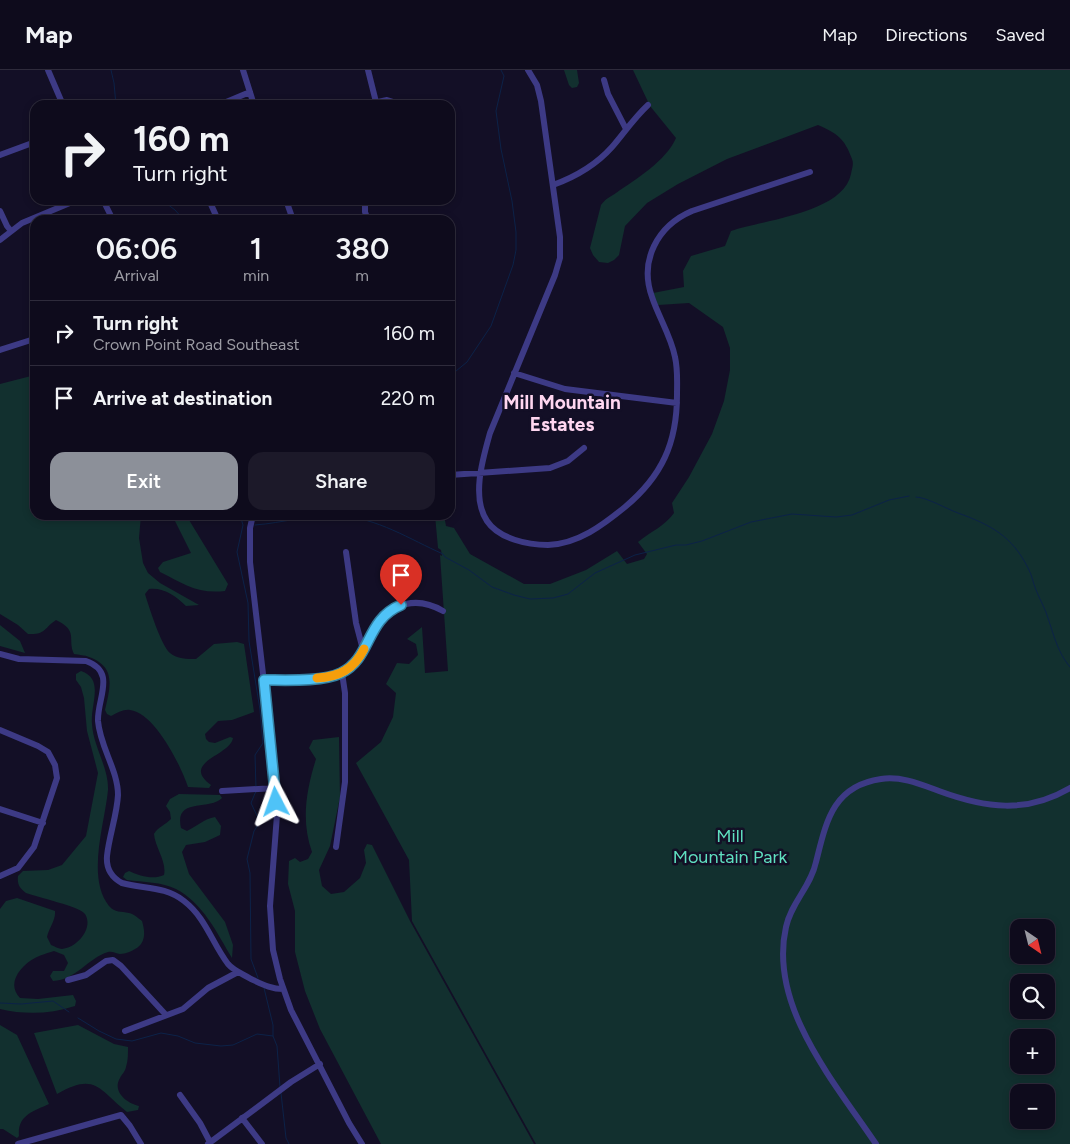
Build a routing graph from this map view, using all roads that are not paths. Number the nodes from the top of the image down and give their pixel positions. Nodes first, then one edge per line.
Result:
1 (48, 70) edge
2 (243, 70) edge
3 (368, 70) edge
4 (528, 70) edge
5 (604, 80) dead end
6 (250, 92) junction
7 (61, 100) edge
8 (231, 100) edge
9 (252, 100) edge
10 (376, 100) edge
11 (648, 105) dead end
12 (626, 129) junction
13 (30, 144) edge
14 (0, 155) edge
15 (810, 172) dead end
16 (553, 185) junction
17 (65, 205) edge
18 (0, 211) edge
19 (41, 215) edge
20 (30, 220) edge
21 (11, 231) junction
22 (0, 240) edge
23 (30, 340) edge
24 (0, 350) edge
25 (514, 373) junction
26 (677, 403) junction
27 (584, 448) dead end
28 (480, 473) junction
29 (455, 475) edge
30 (252, 520) edge
31 (346, 552) dead end
32 (443, 611) dead end
33 (363, 650) junction
34 (0, 654) edge
35 (342, 673) junction
36 (264, 680) junction
37 (0, 730) edge
38 (276, 788) junction
39 (1070, 788) edge
40 (222, 791) dead end
41 (0, 809) edge
42 (43, 823) junction
43 (336, 847) dead end
44 (0, 876) edge
45 (238, 972) junction
46 (68, 980) dead end
47 (283, 989) junction
48 (166, 1015) junction
49 (125, 1031) dead end
50 (320, 1064) junction
51 (180, 1095) dead end
52 (242, 1118) junction
53 (209, 1143) edge
54 (18, 1144) edge
55 (142, 1144) edge
56 (262, 1144) edge
57 (362, 1144) edge
58 (876, 1144) edge

1 - 7 street
2 - 6 street
3 - 10 street
4 - 16 street
5 - 12 street
6 - 8 street
6 - 9 street
11 - 12 street
12 - 16 street
13 - 14 street
15 - 26 street
16 - 25 street
17 - 19 street
18 - 21 street
20 - 21 street
21 - 22 street
23 - 24 street
25 - 26 street
25 - 28 street
26 - 28 street
27 - 28 street
28 - 29 street
30 - 36 street
31 - 33 street
32 - 33 street
33 - 35 street
34 - 45 street
35 - 36 street
35 - 43 street
36 - 38 street
37 - 42 street
38 - 40 street
38 - 47 street
39 - 58 street
41 - 42 street
42 - 44 street
45 - 47 street
45 - 48 street
46 - 48 street
47 - 50 street
48 - 49 street
50 - 52 street
50 - 57 street
51 - 53 street
52 - 53 street
52 - 56 street
54 - 55 street

